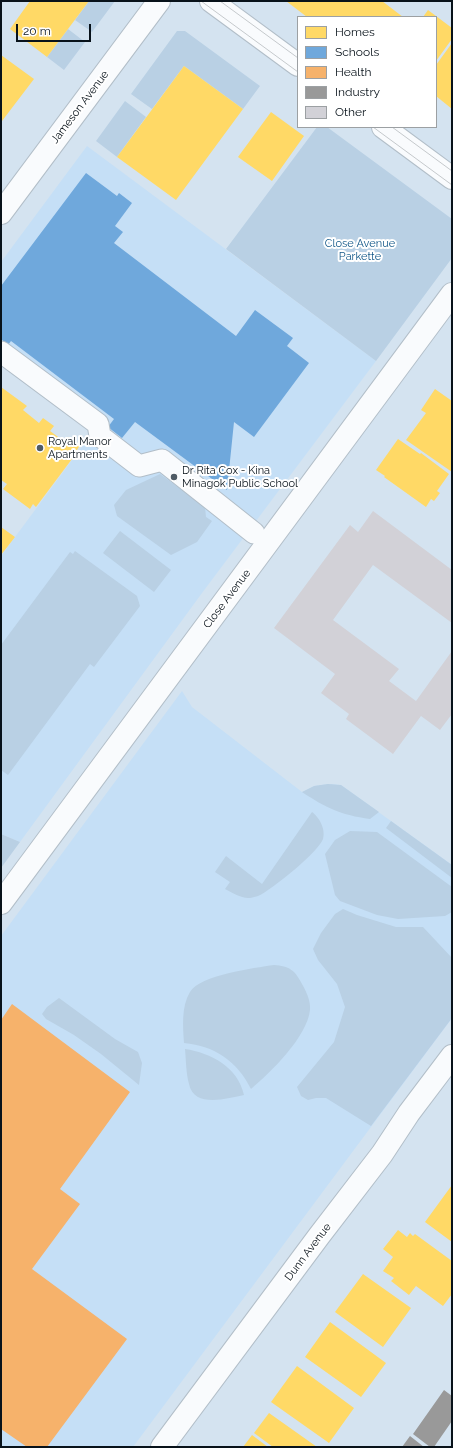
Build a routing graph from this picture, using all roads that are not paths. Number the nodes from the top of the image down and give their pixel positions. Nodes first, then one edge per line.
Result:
1 (159, 1) edge
2 (211, 1) edge
3 (297, 64) edge
4 (384, 128) edge
5 (452, 178) edge
6 (1, 213) edge
7 (452, 294) edge
8 (1, 352) edge
9 (254, 533) dead end
10 (1, 903) edge
11 (452, 1056) edge
12 (162, 1447) edge

1 - 6 street, Jameson Avenue
2 - 3 street
4 - 5 street
7 - 10 street, Close Avenue
8 - 9 street
11 - 12 street, Dunn Avenue

